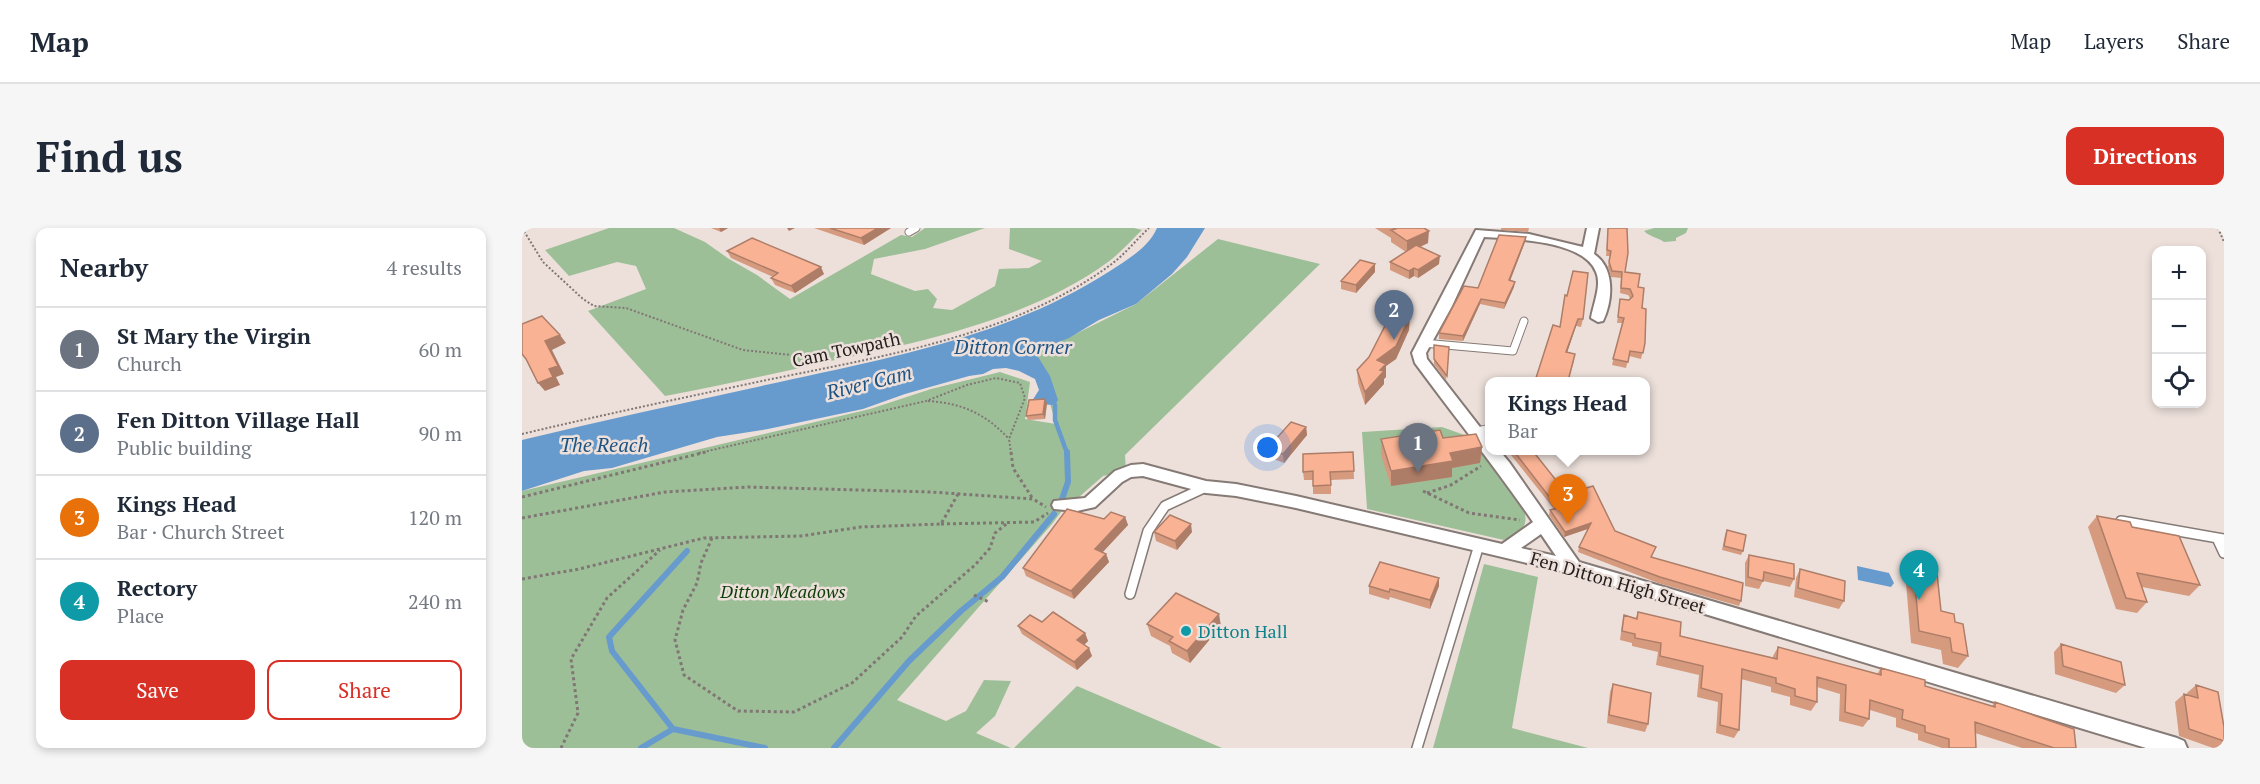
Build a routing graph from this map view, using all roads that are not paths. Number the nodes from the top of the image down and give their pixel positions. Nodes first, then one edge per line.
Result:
1 (916, 228) edge
2 (1593, 228) edge
3 (1479, 230) edge
4 (909, 232) dead end
5 (1588, 255) junction
6 (1598, 318) dead end
7 (1524, 321) dead end
8 (1423, 343) junction
9 (1485, 429) edge
10 (1474, 432) junction
11 (1485, 445) edge
12 (1494, 455) edge
13 (1206, 487) junction
14 (1060, 505) dead end
15 (2107, 518) edge
16 (1540, 526) junction
17 (2220, 539) edge
18 (1479, 544) junction
19 (1504, 550) junction
20 (2224, 553) edge
21 (1573, 567) junction
22 (1130, 594) dead end
23 (1417, 748) edge
24 (2177, 748) edge

1 - 4 lane
2 - 5 street
3 - 5 street
3 - 8 street
5 - 6 street
7 - 8 lane
8 - 10 street
9 - 10 lane
10 - 11 street
12 - 16 street
13 - 14 street, Fen Ditton High Street
13 - 18 street, Fen Ditton High Street
13 - 22 lane
15 - 17 lane
16 - 19 street
16 - 21 street
17 - 20 lane
18 - 19 street, Fen Ditton High Street
18 - 23 lane
19 - 21 street, Fen Ditton High Street
21 - 24 street, Fen Ditton High Street

